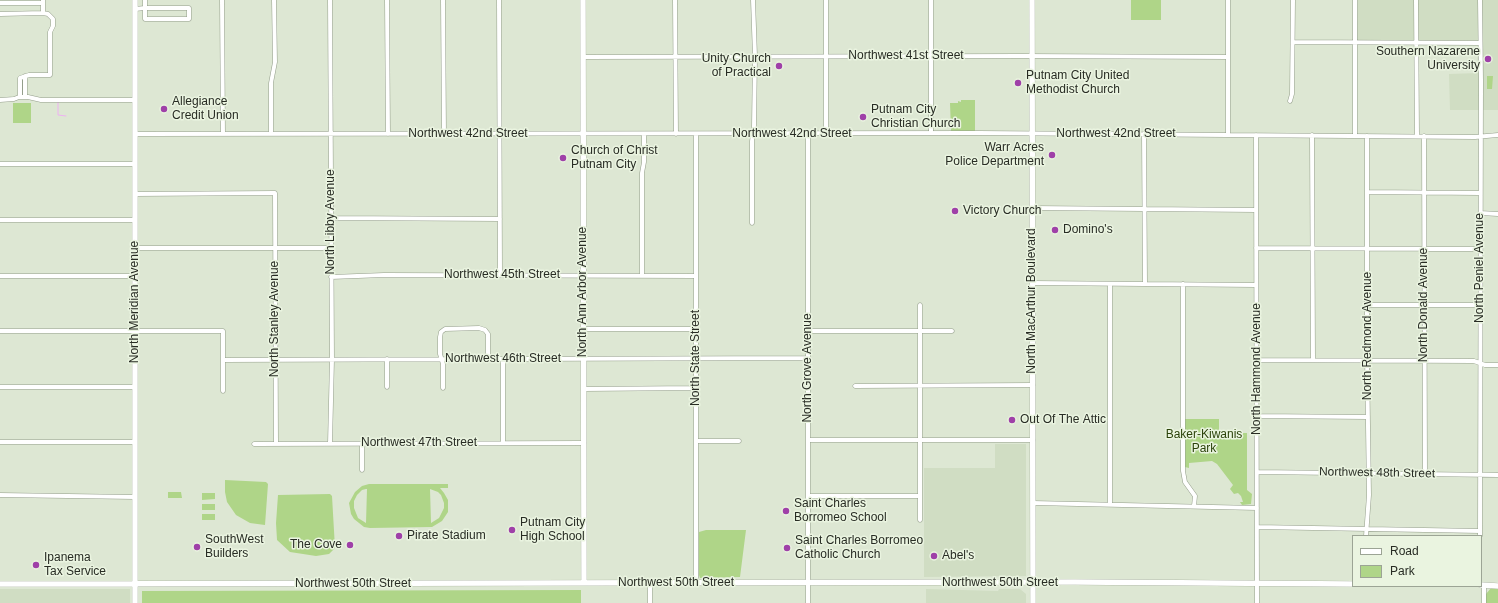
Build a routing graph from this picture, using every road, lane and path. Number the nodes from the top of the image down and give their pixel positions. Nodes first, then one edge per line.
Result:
1 (134, 0) edge
2 (145, 0) edge
3 (222, 0) edge
4 (274, 0) edge
5 (330, 0) edge
6 (386, 0) edge
7 (443, 0) edge
8 (499, 0) edge
9 (583, 0) edge
10 (675, 0) edge
11 (753, 0) edge
12 (826, 0) edge
13 (931, 0) edge
14 (1032, 0) edge
15 (1228, 0) edge
16 (1293, 0) edge
17 (1354, 0) edge
18 (1416, 0) edge
19 (1480, 0) edge
20 (43, 2) edge
21 (0, 3) edge
22 (134, 8) junction
23 (145, 8) junction
24 (43, 13) junction
25 (0, 14) edge
26 (1293, 42) junction
27 (1355, 42) junction
28 (1417, 43) junction
29 (1480, 43) junction
30 (755, 56) junction
31 (826, 56) junction
32 (931, 56) junction
33 (1032, 56) junction
34 (584, 57) junction
35 (675, 57) junction
36 (1228, 57) junction
37 (23, 97) junction
38 (0, 100) edge
39 (134, 100) junction
40 (1290, 101) dead end
41 (931, 133) junction
42 (135, 134) junction
43 (223, 134) junction
44 (271, 134) junction
45 (331, 134) junction
46 (388, 134) junction
47 (444, 134) junction
48 (500, 134) junction
49 (583, 134) junction
50 (644, 134) junction
51 (676, 134) junction
52 (696, 134) junction
53 (753, 134) junction
54 (808, 134) junction
55 (826, 134) junction
56 (1032, 134) junction
57 (1144, 134) junction
58 (1228, 135) junction
59 (1256, 135) junction
60 (1498, 135) edge
61 (1312, 136) junction
62 (1355, 136) junction
63 (1368, 136) junction
64 (1416, 136) junction
65 (1424, 136) junction
66 (1481, 136) junction
67 (0, 164) edge
68 (135, 164) junction
69 (1367, 192) junction
70 (1424, 193) junction
71 (1480, 193) junction
72 (135, 194) junction
73 (1032, 208) junction
74 (1145, 209) junction
75 (1256, 210) junction
76 (1480, 213) junction
77 (1498, 214) edge
78 (331, 218) junction
79 (500, 218) junction
80 (0, 220) edge
81 (135, 220) junction
82 (752, 223) dead end
83 (135, 248) junction
84 (275, 248) junction
85 (332, 248) junction
86 (1256, 248) junction
87 (1312, 248) junction
88 (1368, 249) junction
89 (1424, 249) junction
90 (1480, 249) junction
91 (500, 275) junction
92 (0, 276) edge
93 (135, 276) junction
94 (584, 276) junction
95 (642, 276) junction
96 (696, 276) junction
97 (331, 277) junction
98 (1032, 283) junction
99 (1110, 284) junction
100 (1145, 284) junction
101 (1183, 284) junction
102 (1256, 285) junction
103 (920, 304) dead end
104 (1367, 305) junction
105 (1424, 305) junction
106 (1480, 305) junction
107 (583, 329) junction
108 (696, 329) junction
109 (0, 331) edge
110 (808, 331) junction
111 (920, 331) junction
112 (952, 331) dead end
113 (135, 332) junction
114 (696, 358) junction
115 (808, 358) junction
116 (332, 359) junction
117 (387, 359) junction
118 (442, 359) junction
119 (488, 359) junction
120 (503, 359) junction
121 (584, 359) junction
122 (223, 360) junction
123 (275, 360) junction
124 (1256, 360) junction
125 (1313, 360) junction
126 (1368, 361) junction
127 (1424, 361) junction
128 (1480, 363) junction
129 (1498, 365) edge
130 (920, 385) junction
131 (1032, 385) junction
132 (855, 386) dead end
133 (0, 387) edge
134 (135, 387) junction
135 (387, 387) dead end
136 (443, 388) dead end
137 (696, 388) junction
138 (584, 389) junction
139 (223, 391) dead end
140 (1257, 416) junction
141 (1368, 417) junction
142 (808, 440) junction
143 (920, 440) junction
144 (1033, 440) junction
145 (696, 441) junction
146 (740, 441) dead end
147 (0, 442) edge
148 (135, 442) junction
149 (503, 443) junction
150 (584, 443) junction
151 (254, 444) dead end
152 (276, 444) junction
153 (330, 444) junction
154 (362, 444) junction
155 (362, 470) dead end
156 (1257, 472) junction
157 (1368, 473) junction
158 (1425, 474) junction
159 (1480, 475) junction
160 (1498, 475) edge
161 (0, 495) edge
162 (808, 496) junction
163 (920, 496) junction
164 (135, 497) junction
165 (1033, 503) junction
166 (1110, 504) junction
167 (1194, 506) junction
168 (1257, 508) junction
169 (920, 520) dead end
170 (1257, 527) junction
171 (1366, 529) junction
172 (1480, 531) junction
173 (1366, 535) edge
174 (1480, 535) edge
175 (1033, 582) junction
176 (584, 583) junction
177 (650, 583) junction
178 (696, 583) junction
179 (808, 583) junction
180 (0, 584) edge
181 (135, 584) junction
182 (1257, 584) junction
183 (1352, 584) edge
184 (1482, 585) edge
185 (1498, 586) edge
186 (135, 603) edge
187 (650, 603) edge
188 (808, 603) edge
189 (1033, 603) edge
190 (1257, 603) edge
191 (1484, 603) edge

1 - 22 main road, North Meridian Avenue
2 - 23 street
3 - 43 street
4 - 44 street
5 - 45 street, North Libby Avenue
6 - 46 street
7 - 47 street
8 - 48 street
9 - 34 main road, North Ann Arbor Avenue
10 - 35 street
11 - 30 street
12 - 31 street
13 - 32 street
14 - 33 main road, North MacArthur Boulevard
15 - 36 street
16 - 26 street
17 - 27 street
18 - 28 street
19 - 29 street, North Peniel Avenue
20 - 21 street
20 - 24 street
22 - 23 street
22 - 39 main road, North Meridian Avenue
23 - 23 street
24 - 25 street
24 - 37 street
26 - 27 street
26 - 40 street
27 - 28 street
27 - 62 street
28 - 29 street
28 - 64 street
29 - 66 street, North Peniel Avenue
30 - 31 street, Northwest 41st Street
30 - 35 street, Northwest 41st Street
30 - 53 street
31 - 32 street, Northwest 41st Street
31 - 55 street
32 - 33 street, Northwest 41st Street
32 - 41 street
33 - 36 street, Northwest 41st Street
33 - 56 main road, North MacArthur Boulevard
34 - 35 street, Northwest 41st Street
34 - 49 main road, North Ann Arbor Avenue
35 - 51 street
36 - 58 street
37 - 38 street
37 - 39 street
39 - 42 main road, North Meridian Avenue
41 - 55 street, Northwest 42nd Street
41 - 56 street, Northwest 42nd Street
42 - 43 street, Northwest 42nd Street
42 - 68 main road, North Meridian Avenue
43 - 44 street, Northwest 42nd Street
44 - 45 street, Northwest 42nd Street
45 - 46 street, Northwest 42nd Street
45 - 78 street, North Libby Avenue
46 - 47 street, Northwest 42nd Street
47 - 48 street, Northwest 42nd Street
48 - 49 street, Northwest 42nd Street
48 - 79 street
49 - 50 street, Northwest 42nd Street
49 - 94 main road, North Ann Arbor Avenue
50 - 51 street, Northwest 42nd Street
50 - 95 street
51 - 52 street, Northwest 42nd Street
52 - 53 street, Northwest 42nd Street
52 - 96 street, North State Street
53 - 54 street, Northwest 42nd Street
53 - 82 street
54 - 55 street, Northwest 42nd Street
54 - 110 street, North Grove Avenue
56 - 57 street, Northwest 42nd Street
56 - 73 main road, North MacArthur Boulevard
57 - 58 street, Northwest 42nd Street
57 - 74 street
58 - 59 street, Northwest 42nd Street
59 - 61 street, Northwest 42nd Street
59 - 75 street, North Hammond Avenue
60 - 66 street, Northwest 42nd Street
61 - 62 street, Northwest 42nd Street
61 - 87 street
62 - 63 street, Northwest 42nd Street
63 - 64 street, Northwest 42nd Street
63 - 69 street, North Redmond Avenue
64 - 65 street, Northwest 42nd Street
65 - 66 street, Northwest 42nd Street
65 - 70 street, North Donald Avenue
66 - 71 street, North Peniel Avenue
67 - 68 street
68 - 72 main road, North Meridian Avenue
69 - 70 street
69 - 88 street, North Redmond Avenue
70 - 71 street
70 - 89 street, North Donald Avenue
71 - 76 street, North Peniel Avenue
72 - 81 main road, North Meridian Avenue
72 - 84 street, North Stanley Avenue
73 - 74 street
73 - 98 main road, North MacArthur Boulevard
74 - 75 street
74 - 100 street
75 - 86 street, North Hammond Avenue
76 - 77 street
76 - 90 street, North Peniel Avenue
78 - 79 street
78 - 85 street, North Libby Avenue
79 - 91 street
80 - 81 street
81 - 83 main road, North Meridian Avenue
83 - 84 street
83 - 93 main road, North Meridian Avenue
84 - 85 street
84 - 123 street, North Stanley Avenue
85 - 97 street, North Libby Avenue
86 - 87 street
86 - 102 street, North Hammond Avenue
87 - 88 street
87 - 125 street
88 - 89 street
88 - 104 street, North Redmond Avenue
89 - 90 street
89 - 105 street, North Donald Avenue
90 - 106 street, North Peniel Avenue
91 - 94 street, Northwest 45th Street
91 - 97 street, Northwest 45th Street
92 - 93 street
93 - 113 main road, North Meridian Avenue
94 - 95 street, Northwest 45th Street
94 - 107 main road, North Ann Arbor Avenue
95 - 96 street, Northwest 45th Street
96 - 108 street, North State Street
97 - 116 street, North Libby Avenue
98 - 99 street
98 - 131 main road, North MacArthur Boulevard
99 - 100 street
99 - 166 street
100 - 101 street
101 - 102 street
101 - 167 street
102 - 124 street, North Hammond Avenue
103 - 111 street
104 - 105 street
104 - 126 street, North Redmond Avenue
105 - 106 street
105 - 127 street, North Donald Avenue
106 - 128 street, North Peniel Avenue
107 - 108 street
107 - 121 main road, North Ann Arbor Avenue
108 - 114 street, North State Street
109 - 113 street
110 - 111 street
110 - 115 street, North Grove Avenue
111 - 112 street
111 - 130 street
113 - 122 street
113 - 134 main road, North Meridian Avenue
114 - 115 street, Northwest 46th Street
114 - 121 street, Northwest 46th Street
114 - 137 street, North State Street
115 - 142 street, North Grove Avenue
116 - 117 street, Northwest 46th Street
116 - 123 street, Northwest 46th Street
116 - 153 street, North Libby Avenue
117 - 118 street, Northwest 46th Street
117 - 135 street
118 - 119 street, Northwest 46th Street
118 - 119 street
118 - 136 street
119 - 120 street, Northwest 46th Street
120 - 121 street, Northwest 46th Street
120 - 149 street
121 - 138 main road, North Ann Arbor Avenue
122 - 123 street, Northwest 46th Street
122 - 139 street
123 - 152 street, North Stanley Avenue
124 - 125 street
124 - 140 street, North Hammond Avenue
125 - 126 street
126 - 127 street
126 - 141 street, North Redmond Avenue
127 - 128 street
127 - 158 street, North Donald Avenue
128 - 129 street
128 - 159 street, North Peniel Avenue
130 - 131 street
130 - 132 street
130 - 143 street
131 - 144 main road, North MacArthur Boulevard
133 - 134 street
134 - 148 main road, North Meridian Avenue
137 - 138 street
137 - 145 street, North State Street
138 - 150 main road, North Ann Arbor Avenue
140 - 141 street
140 - 156 street, North Hammond Avenue
141 - 157 street, North Redmond Avenue
142 - 143 street
142 - 162 street, North Grove Avenue
143 - 144 street
143 - 163 street
144 - 165 main road, North MacArthur Boulevard
145 - 146 street
145 - 178 street, North State Street
147 - 148 street
148 - 164 main road, North Meridian Avenue
149 - 150 street, Northwest 47th Street
149 - 154 street, Northwest 47th Street
150 - 176 main road, North Ann Arbor Avenue
151 - 152 street, Northwest 47th Street
152 - 153 street, Northwest 47th Street
153 - 154 street, Northwest 47th Street
154 - 155 street
156 - 157 street, Northwest 48th Street
156 - 168 street, North Hammond Avenue
157 - 158 street, Northwest 48th Street
157 - 171 street, North Redmond Avenue
158 - 159 street, Northwest 48th Street
159 - 160 street, Northwest 48th Street
159 - 172 street, North Peniel Avenue
161 - 164 street
162 - 163 street
162 - 179 street, North Grove Avenue
163 - 169 street
164 - 181 main road, North Meridian Avenue
165 - 166 street
165 - 175 main road, North MacArthur Boulevard
166 - 167 street
167 - 168 street
168 - 170 street, North Hammond Avenue
170 - 171 street
170 - 182 street, North Hammond Avenue
171 - 172 street
171 - 173 street, North Redmond Avenue
172 - 174 street, North Peniel Avenue
175 - 179 main road, Northwest 50th Street
175 - 182 main road, Northwest 50th Street
175 - 189 main road, North MacArthur Boulevard
176 - 177 main road, Northwest 50th Street
176 - 181 main road, Northwest 50th Street
177 - 178 main road, Northwest 50th Street
177 - 187 street
178 - 179 main road, Northwest 50th Street
179 - 188 street, North Grove Avenue
180 - 181 main road, Northwest 50th Street
181 - 186 main road, North Meridian Avenue
182 - 183 main road, Northwest 50th Street
182 - 190 street, North Hammond Avenue
184 - 185 main road
184 - 191 street

